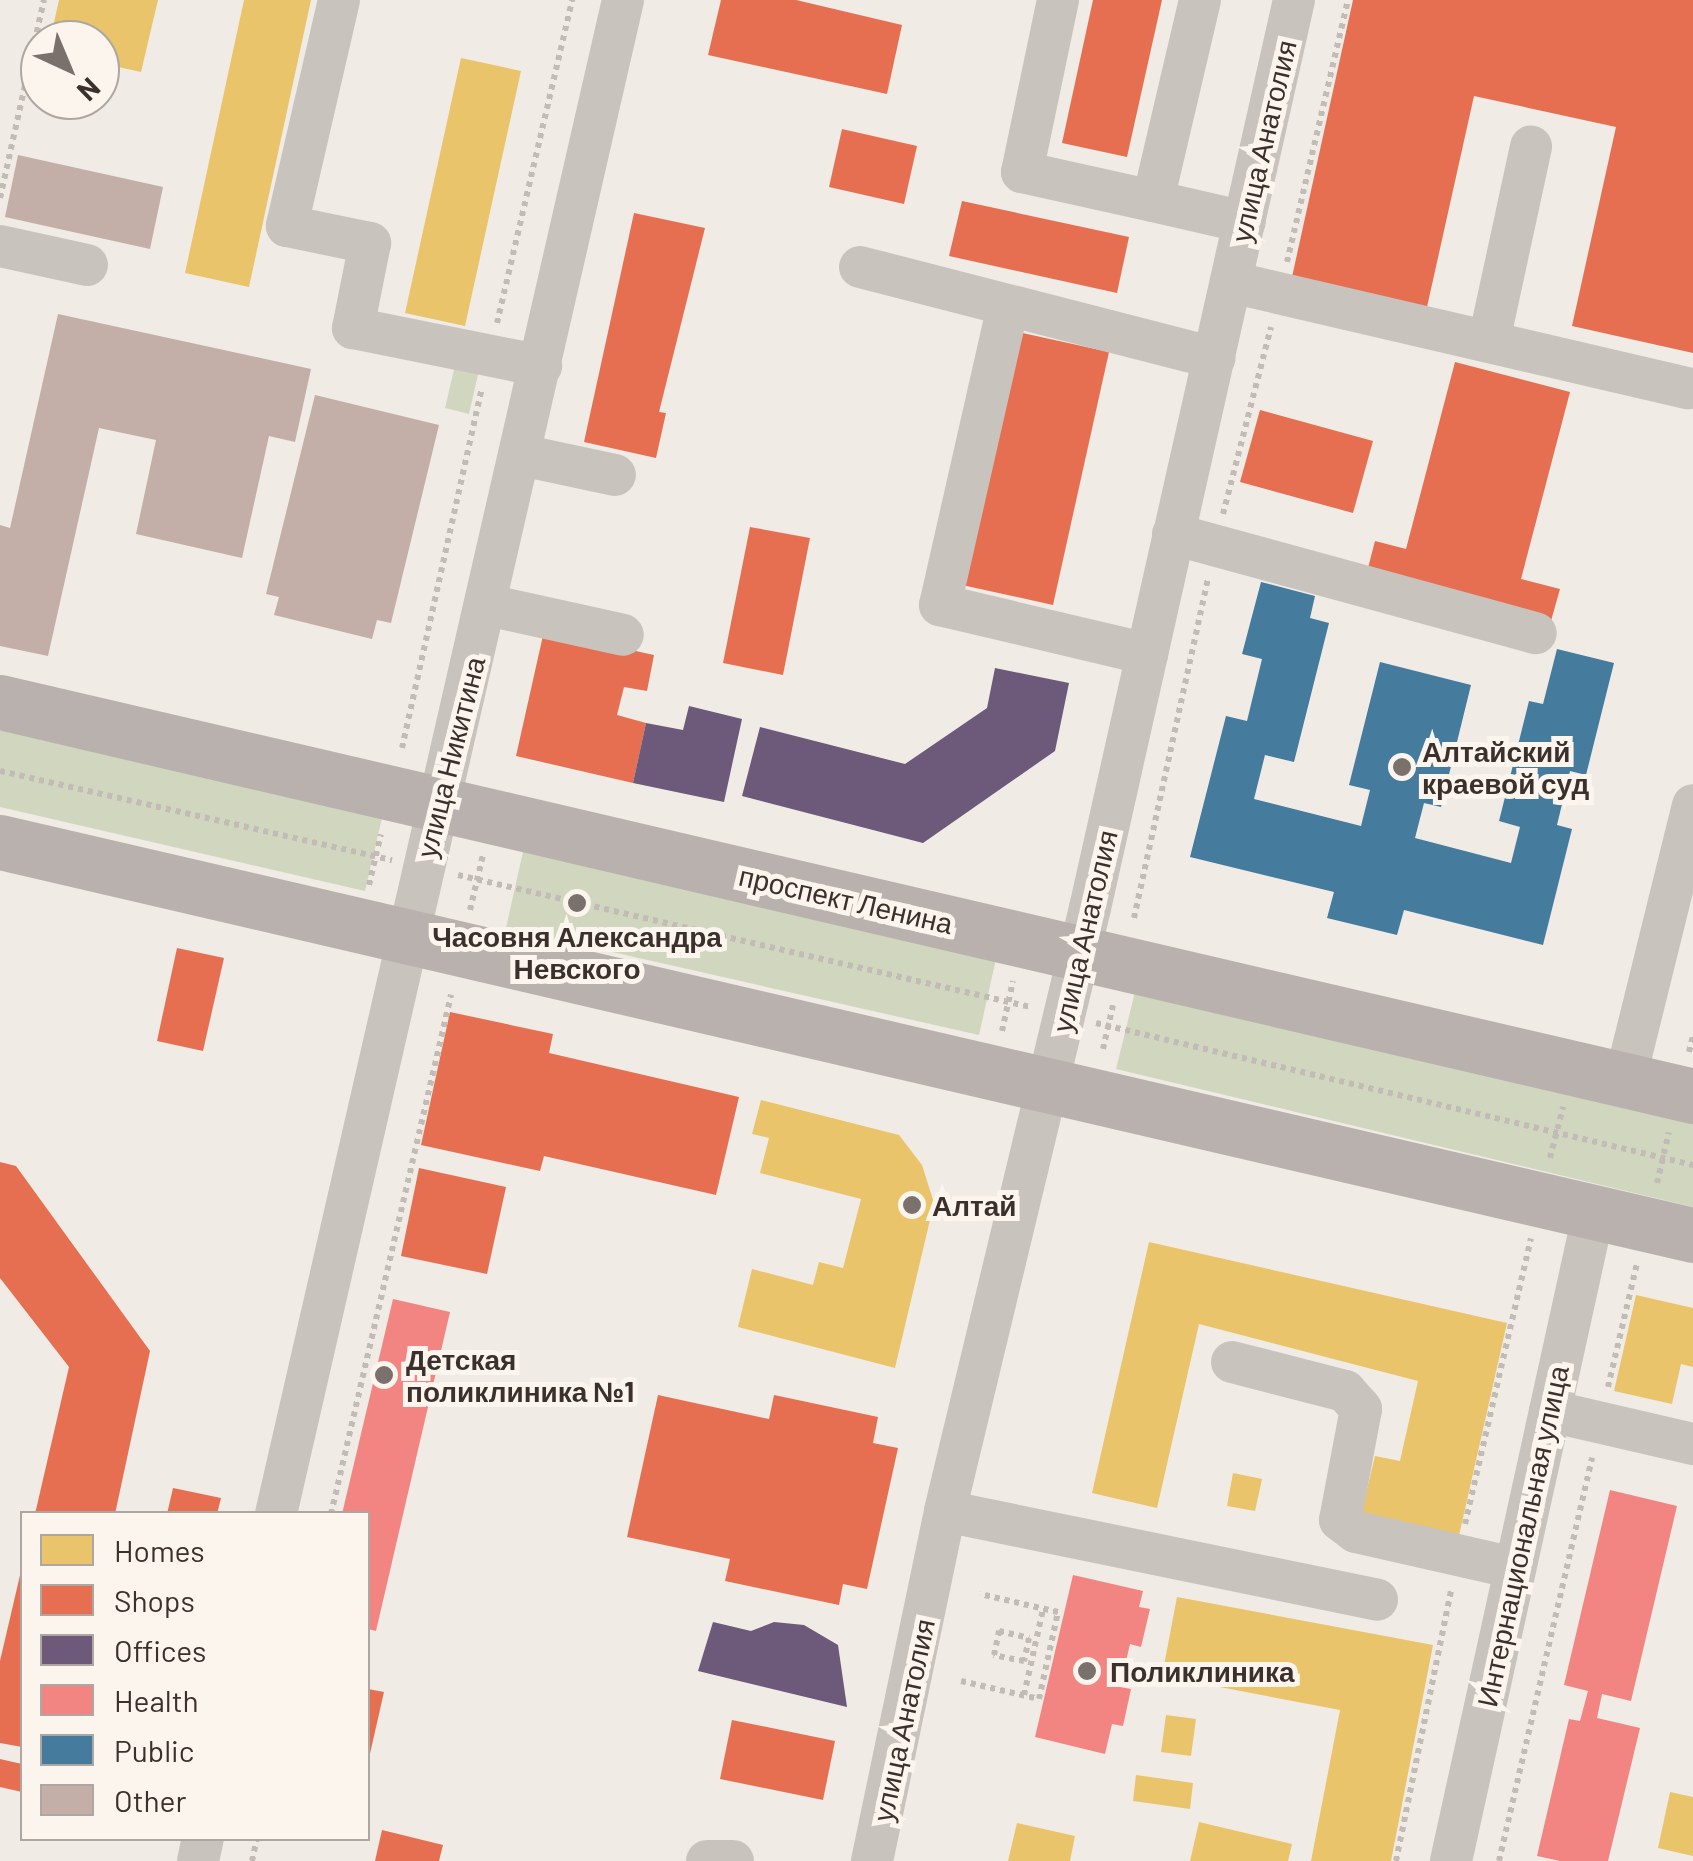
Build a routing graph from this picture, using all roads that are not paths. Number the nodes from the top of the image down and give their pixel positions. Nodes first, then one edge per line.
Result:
1 (338, 0) edge
2 (623, 0) edge
3 (1058, 0) edge
4 (1200, 0) edge
5 (1294, 0) edge
6 (1531, 146) dead end
7 (1153, 200) junction
8 (1245, 222) junction
9 (0, 246) edge
10 (87, 265) dead end
11 (860, 267) dead end
12 (1231, 282) junction
13 (1008, 306) junction
14 (1489, 342) junction
15 (1214, 358) junction
16 (541, 366) junction
17 (1688, 388) dead end
18 (521, 454) junction
19 (614, 475) dead end
20 (1173, 534) junction
21 (487, 605) junction
22 (1536, 632) dead end
23 (623, 634) dead end
24 (1147, 654) junction
25 (0, 702) edge
26 (1693, 805) edge
27 (439, 806) junction
28 (0, 842) edge
29 (404, 936) junction
30 (1079, 953) junction
31 (1625, 1080) junction
32 (1686, 1094) edge
33 (1042, 1110) junction
34 (1594, 1211) junction
35 (1670, 1229) edge
36 (1232, 1362) dead end
37 (1550, 1410) junction
38 (1693, 1444) edge
39 (277, 1511) edge
40 (945, 1511) junction
41 (1515, 1568) junction
42 (1377, 1600) dead end
43 (707, 1861) edge
44 (733, 1861) edge
45 (872, 1861) edge
46 (1451, 1861) edge

1 - 16 street
2 - 16 street, улица Никитина
3 - 7 street
4 - 7 street
5 - 8 street, улица Анатолия
6 - 14 street
7 - 8 street
8 - 12 street, улица Анатолия
9 - 10 street
11 - 13 street
12 - 14 street
12 - 15 street, улица Анатолия
13 - 15 street
13 - 24 street
14 - 17 street
15 - 20 street, улица Анатолия
16 - 18 street, улица Никитина
18 - 19 street
18 - 21 street, улица Никитина
20 - 22 street
20 - 24 street, улица Анатолия
21 - 23 street
21 - 27 street, улица Никитина
24 - 30 street, улица Анатолия
25 - 27 main road, проспект Ленина
26 - 31 street
27 - 29 street, улица Никитина
27 - 30 main road, проспект Ленина
28 - 29 main road
29 - 33 main road
29 - 39 street, улица Никитина
30 - 31 main road, проспект Ленина
30 - 33 street, улица Анатолия
31 - 32 main road, проспект Ленина
33 - 34 main road
33 - 40 street, улица Анатолия
34 - 35 main road
34 - 37 street, Интернациональная улица
36 - 41 street
37 - 38 street
37 - 41 street, Интернациональная улица
40 - 42 street
40 - 45 street, улица Анатолия
41 - 46 street, Интернациональная улица
43 - 44 street

